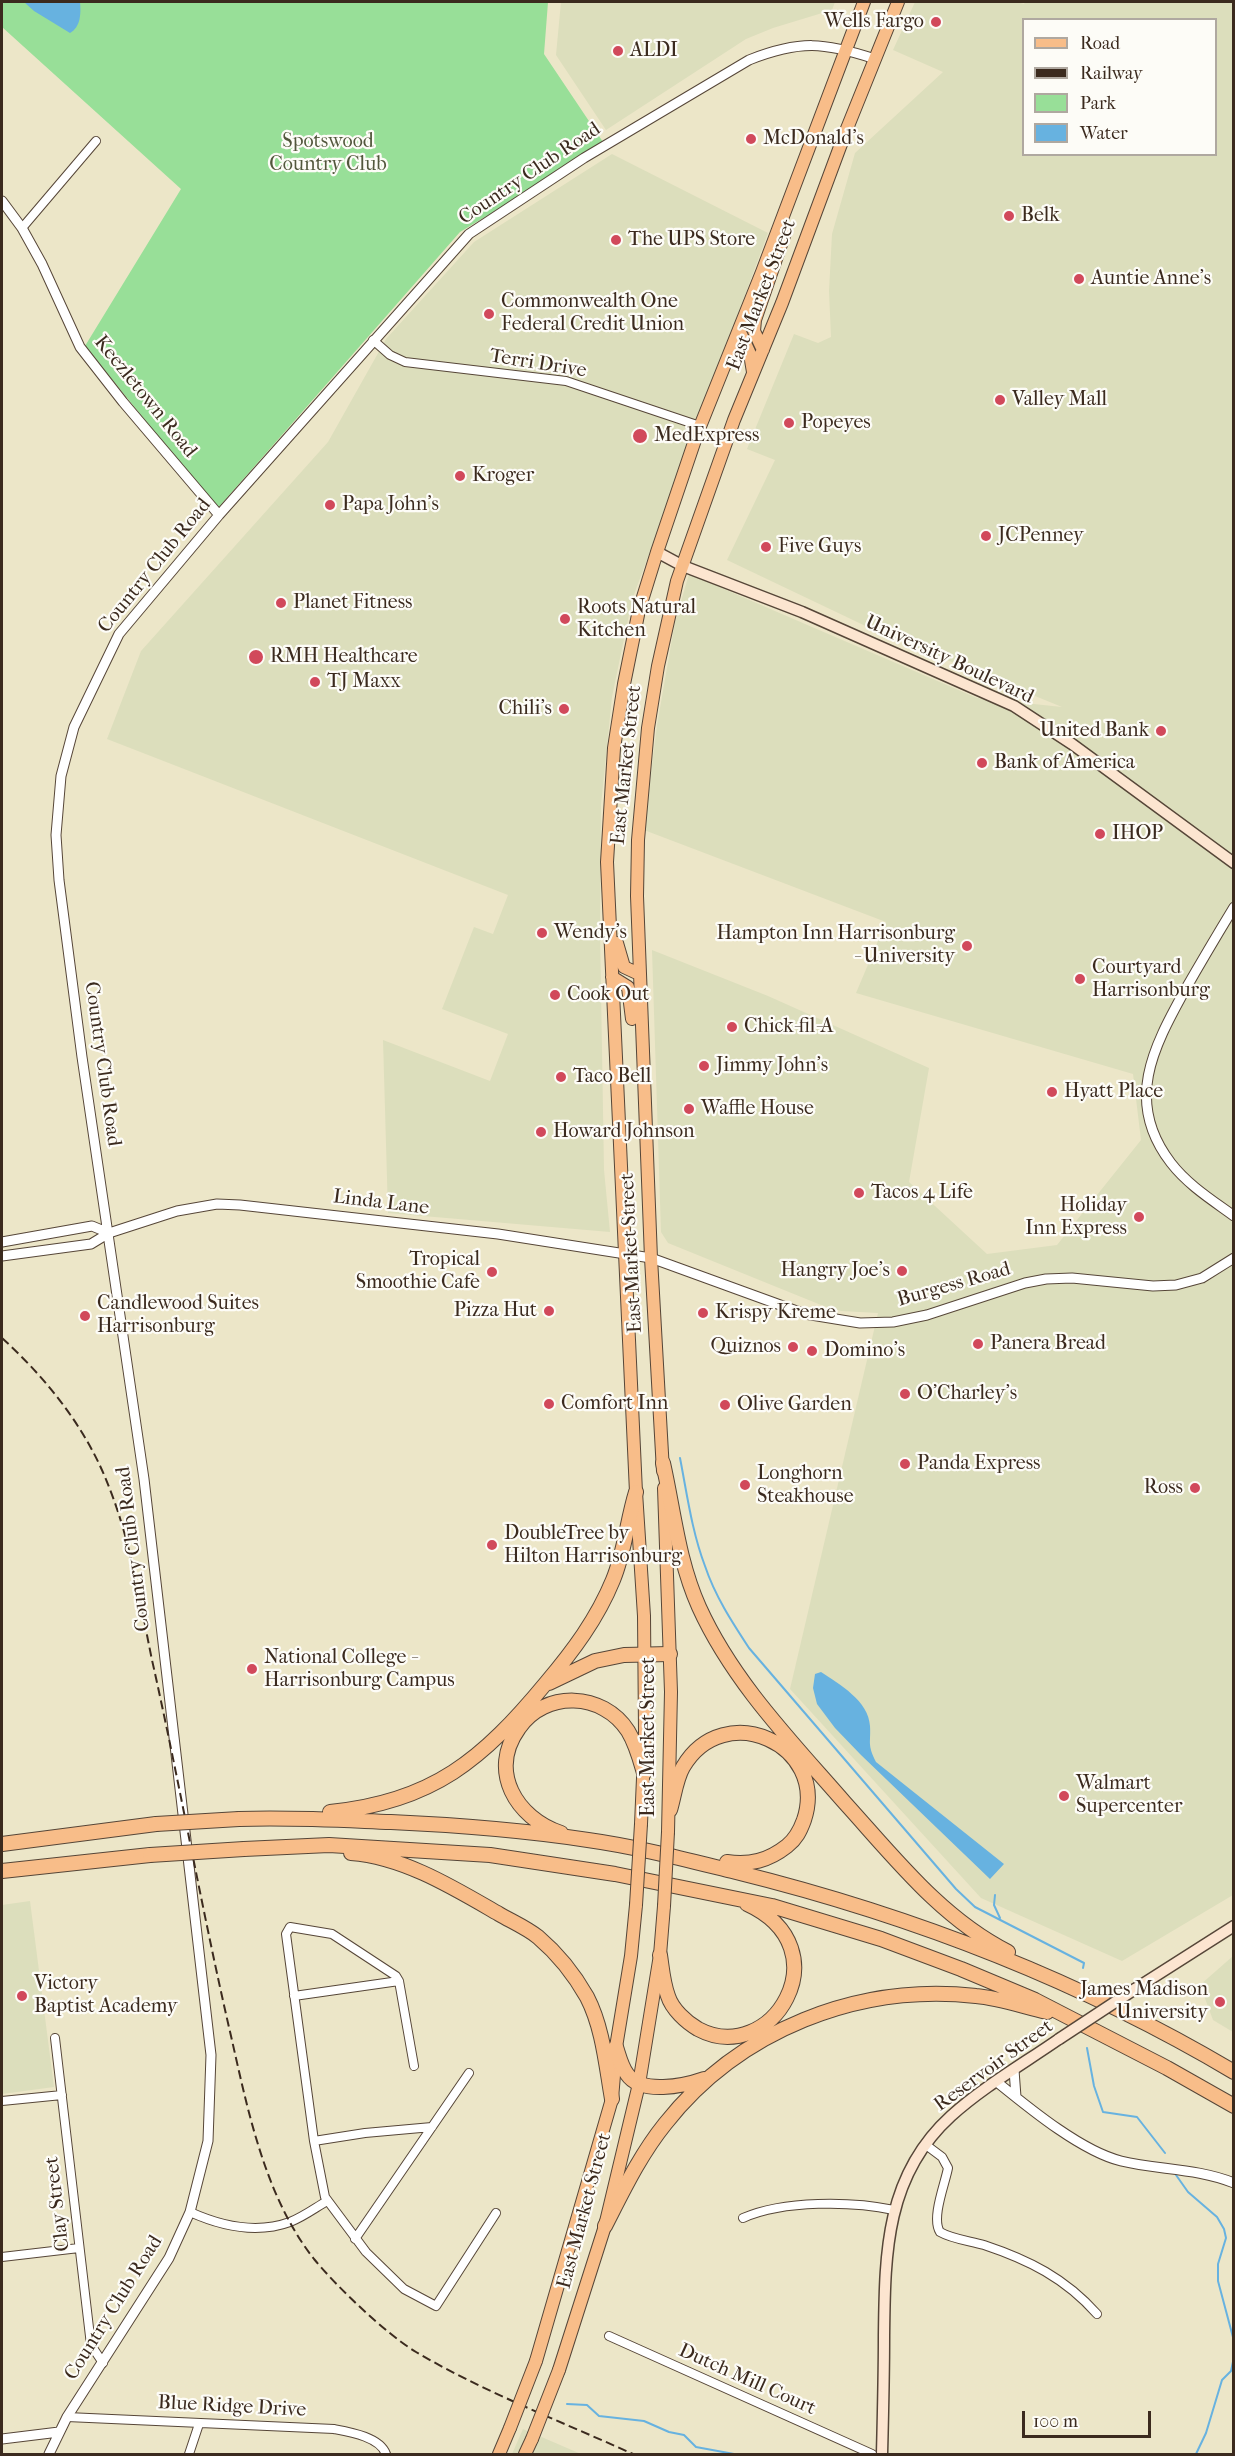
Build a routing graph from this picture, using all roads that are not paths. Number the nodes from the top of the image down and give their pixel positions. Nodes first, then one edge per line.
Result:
1 (864, 2) edge
2 (898, 2) edge
3 (847, 50) junction
4 (875, 59) junction
5 (96, 141) dead end
6 (795, 188) junction
7 (2, 201) edge
8 (22, 228) junction
9 (739, 330) junction
10 (373, 340) junction
11 (763, 350) junction
12 (753, 373) junction
13 (700, 426) junction
14 (219, 515) junction
15 (657, 552) junction
16 (683, 566) junction
17 (1233, 863) edge
18 (1233, 907) edge
19 (609, 910) junction
20 (639, 974) junction
21 (612, 977) junction
22 (641, 1036) junction
23 (1233, 1216) edge
24 (109, 1233) junction
25 (2, 1242) edge
26 (625, 1253) junction
27 (2, 1256) edge
28 (651, 1258) junction
29 (1233, 1258) edge
30 (663, 1463) junction
31 (636, 1492) junction
32 (645, 1654) junction
33 (669, 1654) junction
34 (544, 1685) junction
35 (644, 1773) junction
36 (670, 1810) junction
37 (246, 1819) junction
38 (577, 1839) junction
39 (2, 1844) edge
40 (278, 1848) junction
41 (693, 1861) junction
42 (2, 1871) edge
43 (735, 1898) junction
44 (1233, 1926) edge
45 (660, 1955) junction
46 (399, 1981) junction
47 (1076, 1988) junction
48 (294, 1995) junction
49 (1064, 2016) junction
50 (55, 2038) dead end
51 (616, 2047) junction
52 (414, 2066) dead end
53 (1014, 2070) junction
54 (1233, 2072) edge
55 (469, 2073) dead end
56 (707, 2078) junction
57 (997, 2082) junction
58 (639, 2084) junction
59 (62, 2095) junction
60 (1016, 2097) junction
61 (612, 2099) junction
62 (2, 2101) edge
63 (1233, 2106) edge
64 (432, 2127) junction
65 (314, 2141) junction
66 (926, 2145) junction
67 (1233, 2182) edge
68 (327, 2201) junction
69 (894, 2210) junction
70 (190, 2212) junction
71 (496, 2213) dead end
72 (743, 2218) dead end
73 (605, 2226) junction
74 (355, 2239) junction
75 (79, 2248) junction
76 (2, 2257) edge
77 (1097, 2314) dead end
78 (609, 2336) dead end
79 (102, 2362) junction
80 (67, 2417) junction
81 (200, 2424) junction
82 (59, 2432) junction
83 (2, 2439) edge
84 (49, 2454) edge
85 (189, 2454) edge
86 (386, 2454) edge
87 (499, 2454) edge
88 (525, 2454) edge
89 (872, 2454) edge
90 (882, 2454) edge

1 - 3 main road, East Market Street
2 - 4 main road, East Market Street
3 - 4 street, Country Club Road
3 - 6 main road, East Market Street
3 - 10 street, Country Club Road
4 - 11 main road, East Market Street
5 - 8 street
6 - 9 main road, East Market Street
6 - 11 main road
7 - 8 street, Keezletown Road
8 - 14 street, Keezletown Road
9 - 12 main road
9 - 13 main road, East Market Street
10 - 13 street, Terri Drive
10 - 14 street, Country Club Road
11 - 12 main road, East Market Street
12 - 16 main road, East Market Street
13 - 15 main road, East Market Street
14 - 24 street, Country Club Road
15 - 16 main road, University Boulevard
15 - 19 main road, East Market Street
16 - 17 main road, University Boulevard
16 - 20 main road, East Market Street
18 - 23 street
19 - 20 main road
19 - 21 main road, East Market Street
20 - 22 main road, East Market Street
21 - 22 main road
21 - 26 main road, East Market Street
22 - 28 main road, East Market Street
24 - 25 street, Linda Lane
24 - 26 street, Linda Lane
24 - 27 street, Linda Lane
24 - 70 street, Country Club Road
26 - 28 street, Linda Lane
26 - 31 main road, East Market Street
28 - 29 street, Burgess Road
28 - 30 main road, East Market Street
30 - 33 main road, East Market Street
30 - 47 highway
31 - 32 main road, East Market Street
31 - 34 highway
32 - 33 highway
32 - 34 highway
32 - 35 main road, East Market Street
33 - 36 main road, East Market Street
34 - 37 highway
35 - 38 highway
35 - 51 main road, East Market Street, bridge
36 - 41 highway
36 - 45 main road, East Market Street, bridge
37 - 38 highway
37 - 39 highway, bridge
38 - 41 highway
40 - 42 highway, bridge
40 - 43 highway
40 - 61 highway
41 - 47 highway
43 - 45 highway
43 - 49 highway
44 - 53 main road, Reservoir Street, bridge
45 - 58 main road, East Market Street
46 - 48 street
46 - 48 street
46 - 52 street
47 - 54 highway
48 - 65 street
49 - 56 highway
49 - 63 highway
50 - 59 street, Clay Street
51 - 58 highway
51 - 61 main road, East Market Street
53 - 57 main road, Reservoir Street
53 - 60 street
55 - 64 street
56 - 58 highway
56 - 73 highway
57 - 60 street
57 - 66 main road, Reservoir Street
58 - 73 main road, East Market Street
59 - 62 street
59 - 75 street, Clay Street
60 - 67 street
61 - 87 main road, East Market Street, bridge
64 - 65 street
64 - 74 street
65 - 68 street
66 - 69 main road, Reservoir Street
66 - 77 street
68 - 70 street
68 - 74 street
69 - 72 street
69 - 90 main road, Reservoir Street
70 - 79 street, Country Club Road
71 - 74 street
73 - 88 main road, East Market Street, bridge
75 - 76 street
75 - 79 street, Clay Street
78 - 89 street, Dutch Mill Court
79 - 80 street, Country Club Road
80 - 81 street, Blue Ridge Drive
80 - 82 street, Country Club Road
81 - 85 street
81 - 86 street, Blue Ridge Drive
82 - 83 street
82 - 84 street, Country Club Road

